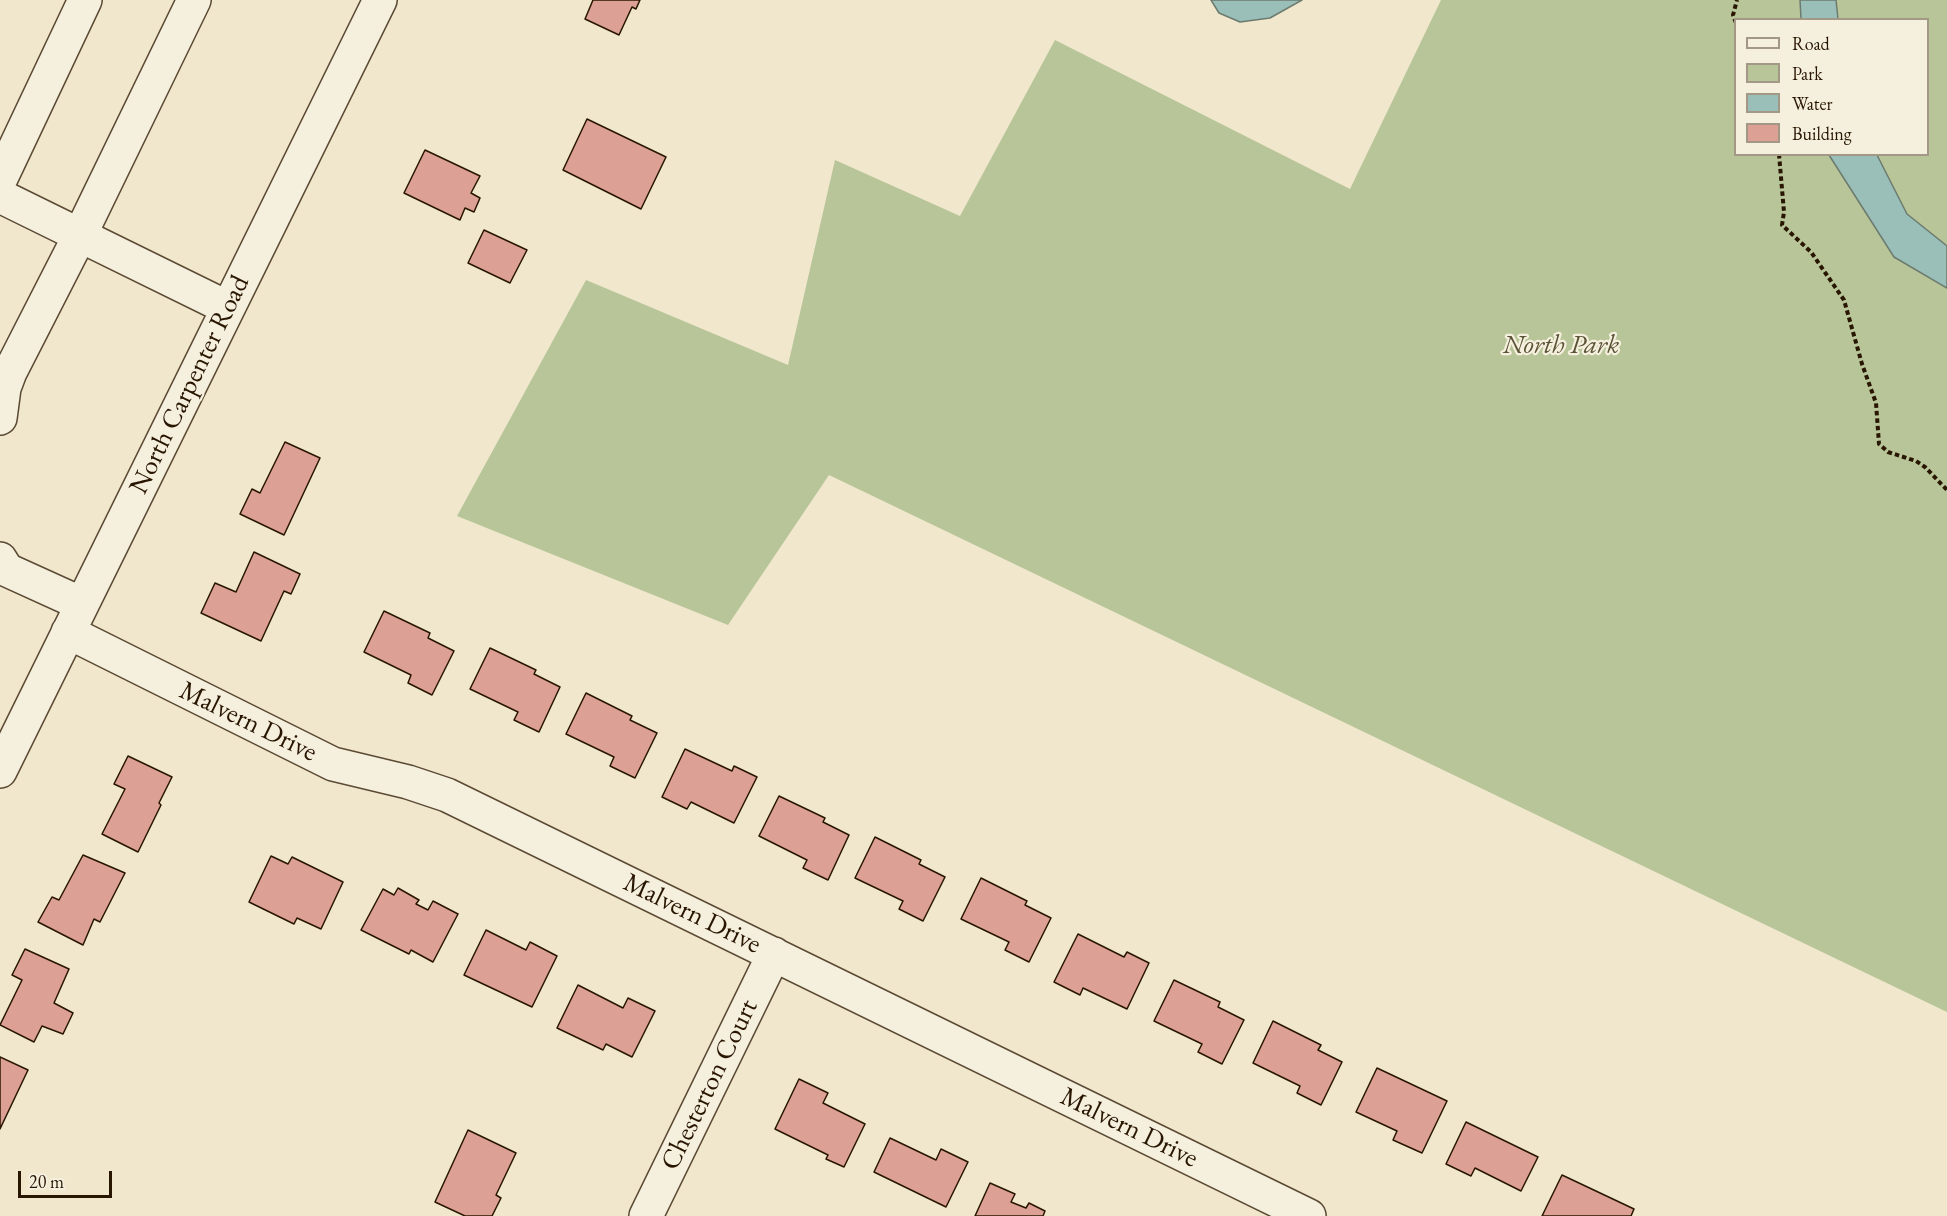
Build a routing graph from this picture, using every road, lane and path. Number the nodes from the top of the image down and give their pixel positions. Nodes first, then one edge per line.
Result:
1 (86, 0) edge
2 (194, 0) edge
3 (380, 0) edge
4 (1737, 0) edge
5 (1734, 18) edge
6 (1779, 156) edge
7 (0, 180) edge
8 (0, 196) edge
9 (81, 235) junction
10 (228, 308) junction
11 (1, 397) edge
12 (1947, 490) edge
13 (2, 567) edge
14 (75, 618) junction
15 (5, 750) edge
16 (774, 954) junction
17 (1289, 1212) edge
18 (646, 1216) edge

1 - 7 street
2 - 9 street
3 - 10 street, North Carpenter Road
4 - 5 path
6 - 12 path
8 - 9 street
9 - 10 street
9 - 11 street
10 - 14 street, North Carpenter Road
13 - 14 street, Malvern Drive
14 - 15 street, North Carpenter Road
14 - 16 street, Malvern Drive
16 - 17 street, Malvern Drive
16 - 18 street, Chesterton Court

